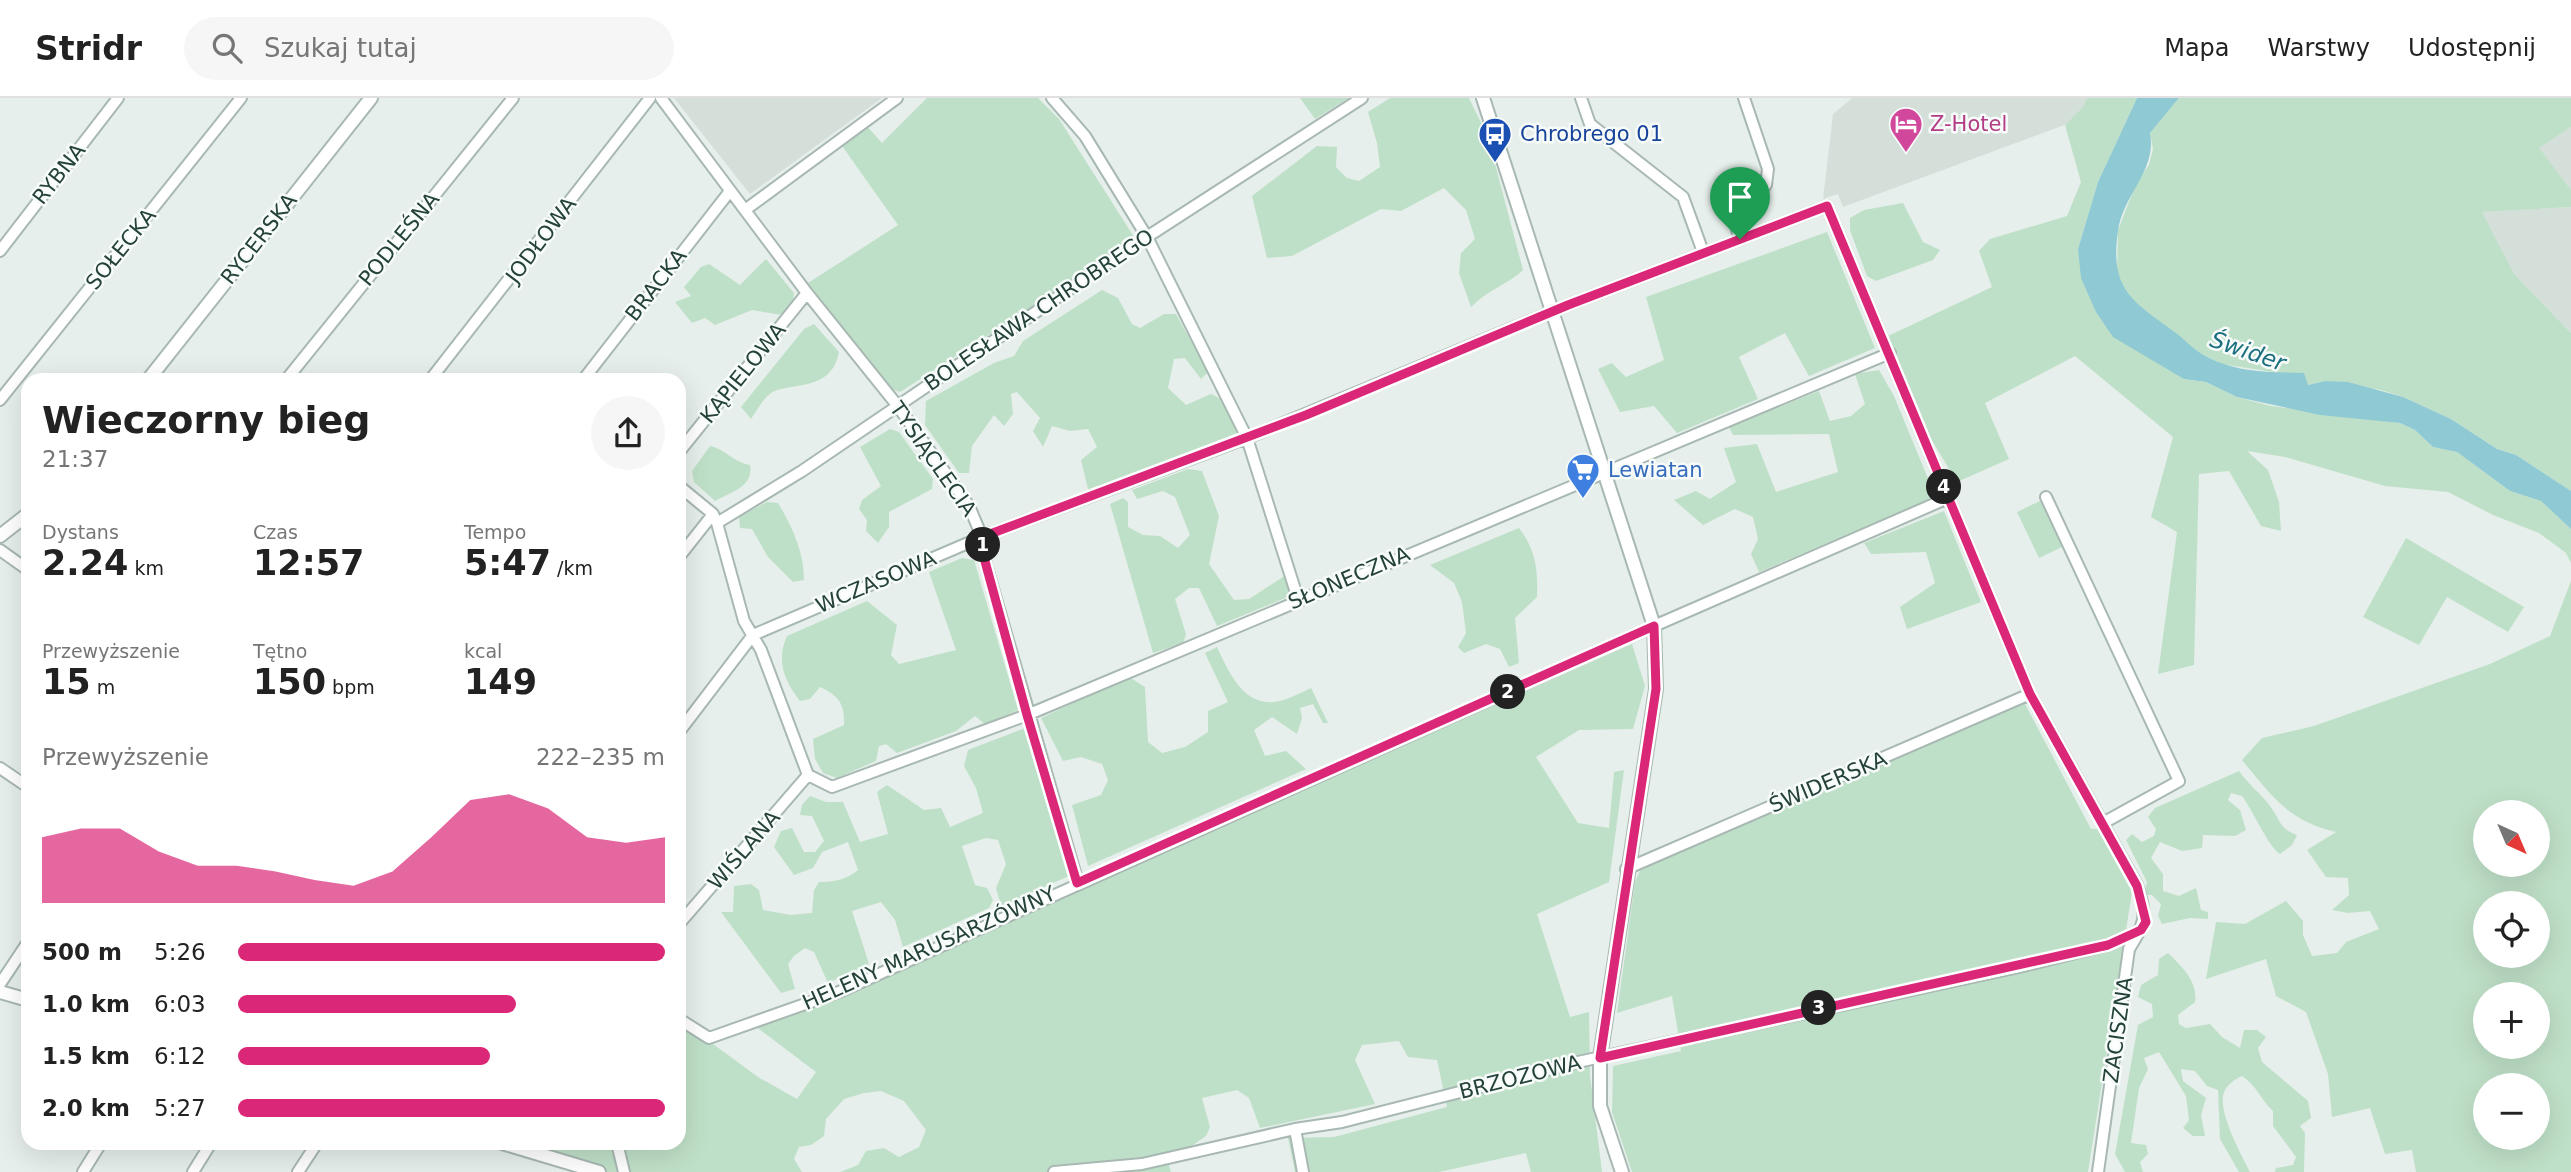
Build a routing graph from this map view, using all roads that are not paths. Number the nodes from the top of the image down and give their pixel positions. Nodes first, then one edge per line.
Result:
1 (118, 98) edge
2 (241, 98) edge
3 (371, 98) edge
4 (513, 98) edge
5 (650, 98) edge
6 (661, 98) edge
7 (897, 98) edge
8 (1052, 98) edge
9 (1362, 98) edge
10 (1483, 98) edge
11 (1581, 98) edge
12 (1744, 98) edge
13 (730, 191) junction
14 (745, 210) junction
15 (1739, 236) junction
16 (1147, 237) junction
17 (1702, 250) junction
18 (0, 251) edge
19 (807, 293) junction
20 (1553, 311) junction
21 (1890, 353) junction
22 (22, 373) edge
23 (154, 373) edge
24 (292, 373) edge
25 (435, 373) edge
26 (588, 373) edge
27 (21, 374) edge
28 (0, 400) edge
29 (897, 405) junction
30 (1247, 438) junction
31 (686, 443) edge
32 (1604, 472) junction
33 (686, 492) edge
34 (2046, 497) dead end
35 (1948, 498) junction
36 (715, 518) junction
37 (21, 520) edge
38 (0, 536) edge
39 (982, 537) junction
40 (686, 549) edge
41 (0, 550) edge
42 (21, 565) edge
43 (1298, 599) junction
44 (1654, 626) junction
45 (753, 635) junction
46 (2030, 694) junction
47 (1027, 715) junction
48 (686, 723) edge
49 (2, 775) edge
50 (808, 775) junction
51 (21, 783) edge
52 (2103, 823) junction
53 (1626, 869) junction
54 (1077, 883) junction
55 (686, 916) edge
56 (2141, 930) junction
57 (2108, 945) junction
58 (2129, 949) junction
59 (21, 952) edge
60 (0, 984) edge
61 (0, 992) edge
62 (21, 998) edge
63 (686, 1023) edge
64 (1600, 1058) junction
65 (1295, 1129) junction
66 (97, 1150) edge
67 (207, 1150) edge
68 (312, 1150) edge
69 (525, 1150) edge
70 (619, 1150) edge
71 (83, 1172) edge
72 (193, 1172) edge
73 (298, 1172) edge
74 (599, 1172) edge
75 (624, 1172) edge
76 (1054, 1172) edge
77 (1303, 1172) edge
78 (1622, 1172) edge
79 (2098, 1172) edge

1 - 18 street, RYBNA
2 - 22 street, SOŁECKA
3 - 23 street, RYCERSKA
4 - 24 street, PODLEŚNA
5 - 25 street, JODŁOWA
6 - 13 street, TYSIĄCLECIA
7 - 14 street
8 - 16 street
9 - 16 street, BOLESŁAWA CHROBREGO
10 - 20 street
11 - 17 street
12 - 15 street
13 - 14 street, TYSIĄCLECIA
13 - 26 street, BRACKA
14 - 19 street, TYSIĄCLECIA
15 - 17 street, WCZASOWA
15 - 21 street, WCZASOWA
16 - 29 street, BOLESŁAWA CHROBREGO
16 - 30 street
17 - 20 street, WCZASOWA
19 - 29 street, TYSIĄCLECIA
19 - 31 street, KĄPIELOWA
20 - 30 street, WCZASOWA
20 - 32 street
21 - 32 street, SŁONECZNA
21 - 35 street
27 - 28 street, SOŁECKA
29 - 36 street, BOLESŁAWA CHROBREGO
29 - 39 street, TYSIĄCLECIA
30 - 39 street, WCZASOWA
30 - 43 street
32 - 43 street, SŁONECZNA
32 - 44 street
33 - 36 street
34 - 52 street
35 - 44 street, HELENY MARUSARZÓWNY
35 - 46 street
36 - 40 street, BOLESŁAWA CHROBREGO
36 - 45 street
37 - 38 street
39 - 45 street, WCZASOWA
39 - 47 street, TYSIĄCLECIA
41 - 42 street
43 - 47 street, SŁONECZNA
44 - 53 street
44 - 54 street, HELENY MARUSARZÓWNY
45 - 48 street
45 - 50 street
46 - 52 street
46 - 53 street, ŚWIDERSKA
47 - 50 street, SŁONECZNA
47 - 54 street, TYSIĄCLECIA
49 - 51 street
50 - 55 street, WIŚLANA
52 - 56 street
53 - 64 street
54 - 63 street, HELENY MARUSARZÓWNY
56 - 57 street, BRZOZOWA
56 - 58 street, ZACISZNA
57 - 58 street, BRZOZOWA
57 - 64 street, BRZOZOWA
58 - 79 street, ZACISZNA
59 - 60 street
61 - 62 street
64 - 65 street, BRZOZOWA
64 - 78 street
65 - 76 street, BRZOZOWA
65 - 77 street
66 - 71 street
67 - 72 street
68 - 73 street
69 - 74 street
70 - 75 street

